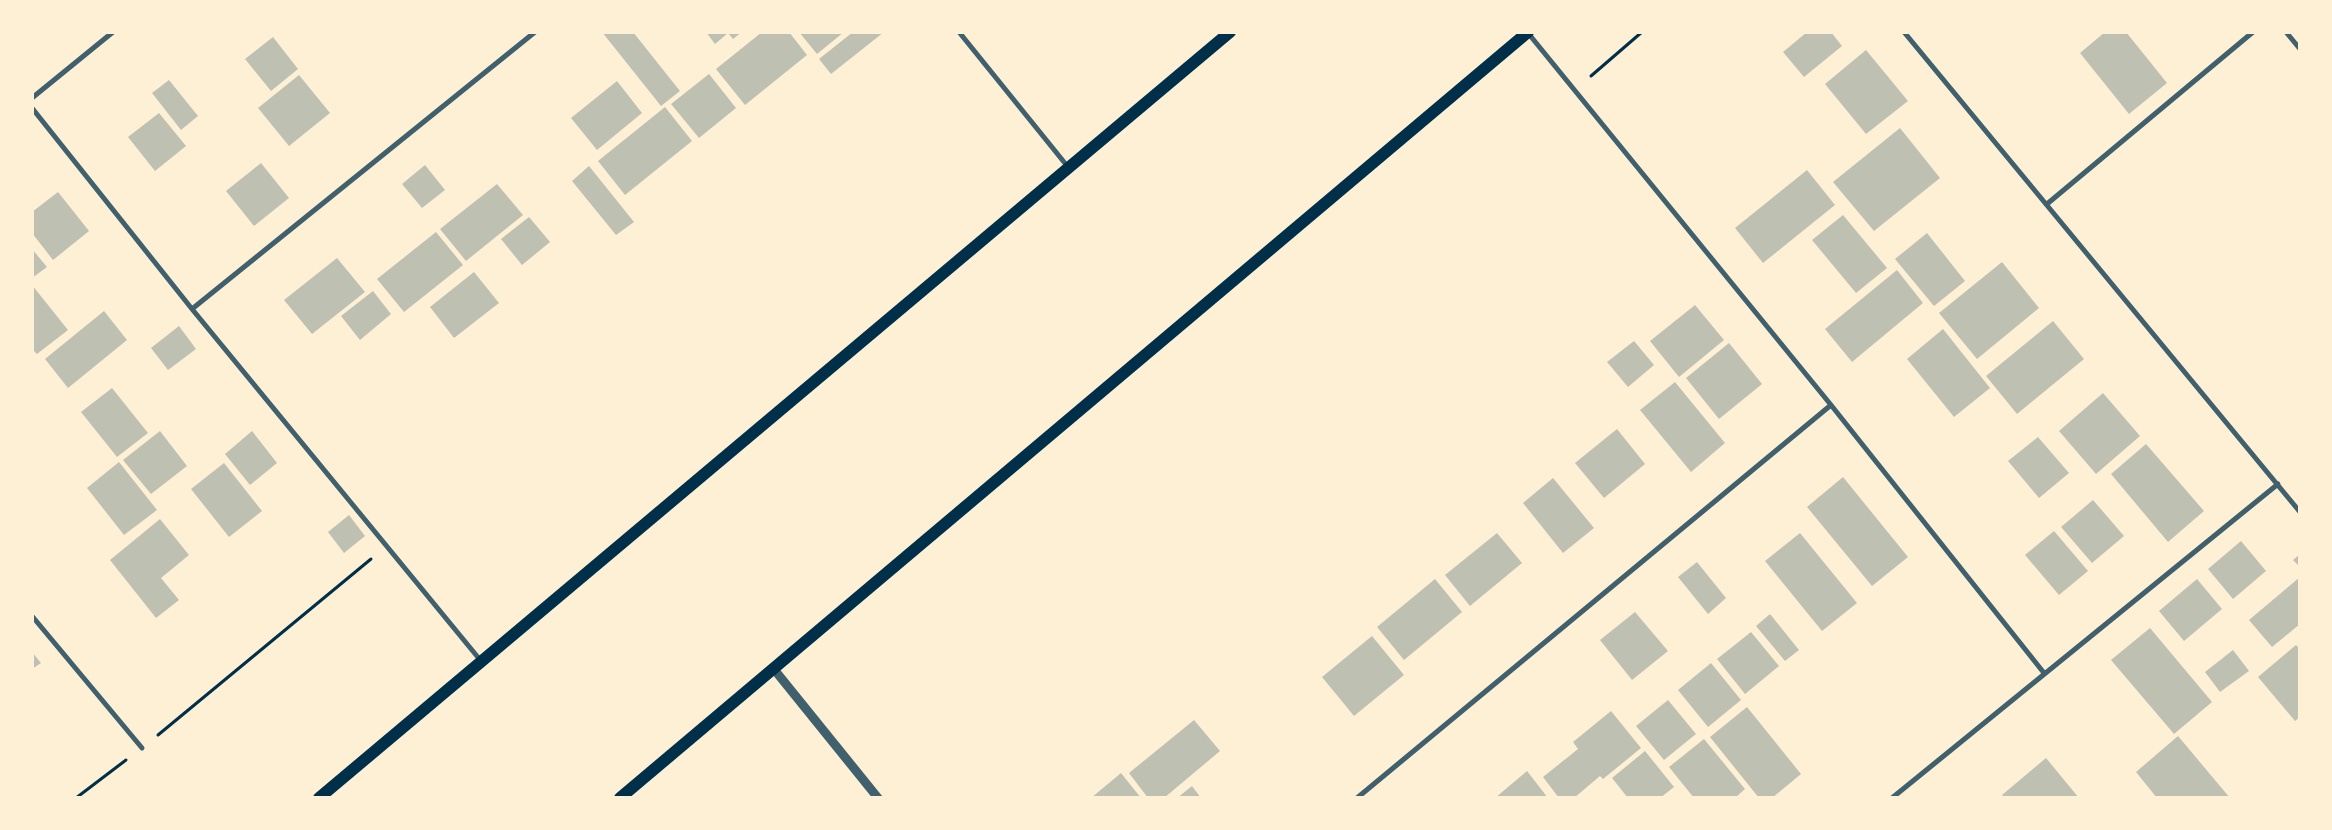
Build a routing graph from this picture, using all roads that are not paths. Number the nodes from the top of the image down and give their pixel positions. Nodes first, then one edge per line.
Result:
1 (113, 32) edge
2 (535, 32) edge
3 (959, 32) edge
4 (1230, 32) edge
5 (1904, 32) edge
6 (2253, 32) edge
7 (2286, 32) edge
8 (1528, 33) edge
9 (2300, 49) edge
10 (32, 98) edge
11 (32, 108) edge
12 (1069, 168) junction
13 (2047, 204) junction
14 (192, 309) junction
15 (1831, 405) junction
16 (2278, 484) junction
17 (2300, 512) edge
18 (32, 616) edge
19 (481, 661) junction
20 (773, 668) junction
21 (2044, 673) junction
22 (142, 748) road end
23 (319, 798) edge
24 (620, 798) edge
25 (878, 798) edge
26 (1357, 798) edge
27 (1892, 798) edge

1 - 10 street
2 - 14 street
3 - 12 street
4 - 12 main road
5 - 13 street
6 - 13 street
7 - 9 street
8 - 15 street
8 - 20 main road
11 - 14 street
12 - 19 main road
13 - 16 street
14 - 19 street
15 - 21 street
15 - 26 street
16 - 17 street
16 - 21 street
18 - 22 street
19 - 23 main road
20 - 24 main road
20 - 25 street
21 - 27 street

